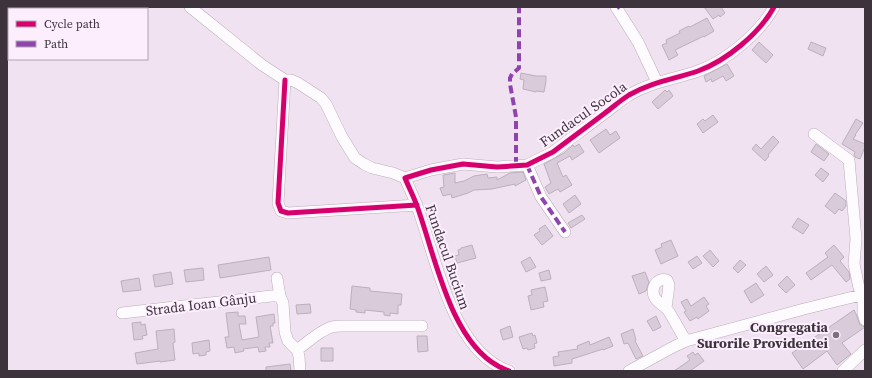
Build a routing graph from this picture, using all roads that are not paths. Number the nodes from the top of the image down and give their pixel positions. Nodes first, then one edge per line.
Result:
1 (190, 7) edge
2 (616, 7) edge
3 (774, 7) edge
4 (285, 80) junction
5 (658, 82) junction
6 (814, 134) dead end
7 (527, 165) junction
8 (405, 178) junction
9 (417, 205) junction
10 (565, 232) dead end
11 (865, 252) edge
12 (854, 264) junction
13 (277, 278) dead end
14 (864, 294) edge
15 (280, 296) junction
16 (666, 308) dead end
17 (122, 314) dead end
18 (865, 320) edge
19 (422, 326) dead end
20 (686, 341) junction
21 (297, 350) junction
22 (865, 350) edge
23 (300, 371) edge
24 (509, 371) edge
25 (629, 371) edge
26 (843, 371) edge

1 - 4 street
2 - 5 street
3 - 5 street, Fundacul Socola
4 - 8 street
4 - 9 street
5 - 7 street, Fundacul Socola
6 - 12 street
7 - 8 street, Fundacul Socola
7 - 10 street
8 - 9 street, Fundacul Bucium
9 - 24 street, Fundacul Bucium
11 - 12 street
12 - 14 street
13 - 15 street
14 - 18 street
14 - 20 street
15 - 17 street, Strada Ioan Gânju
15 - 21 street
16 - 20 street
19 - 21 street
20 - 25 street
21 - 23 street
22 - 26 street

